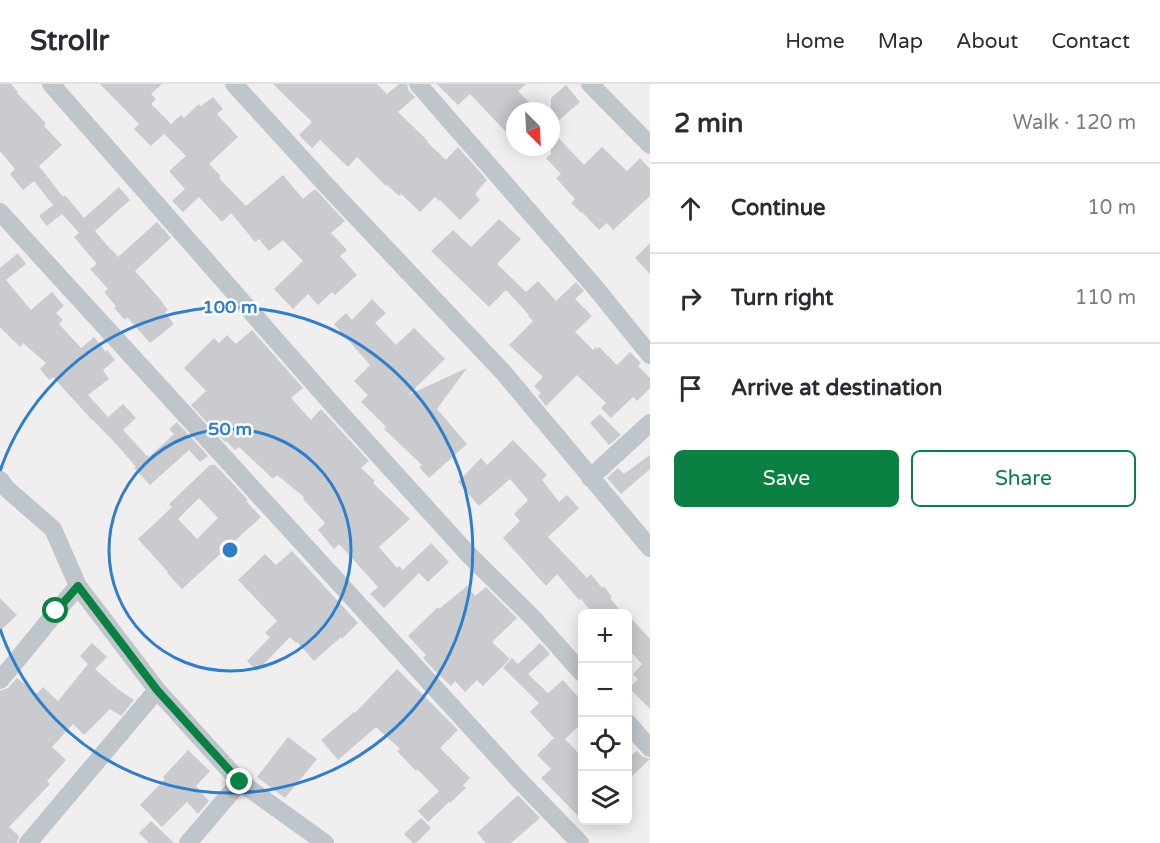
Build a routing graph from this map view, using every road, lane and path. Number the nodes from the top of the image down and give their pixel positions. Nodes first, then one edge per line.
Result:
1 (51, 84) edge
2 (234, 84) edge
3 (418, 84) edge
4 (590, 84) edge
5 (650, 145) edge
6 (0, 212) edge
7 (650, 355) edge
8 (650, 423) edge
9 (590, 478) junction
10 (2, 487) edge
11 (650, 548) edge
12 (78, 586) junction
13 (578, 669) edge
14 (0, 680) edge
15 (157, 690) junction
16 (632, 728) edge
17 (650, 748) edge
18 (240, 782) junction
19 (28, 843) edge
20 (188, 843) edge
21 (325, 843) edge
22 (580, 843) edge

1 - 13 street
2 - 9 street
3 - 7 street
4 - 5 street
6 - 22 street
8 - 9 street
9 - 11 street
10 - 12 street
12 - 14 street
12 - 15 street
15 - 18 street
15 - 19 street
16 - 17 street
18 - 20 street
18 - 21 street

